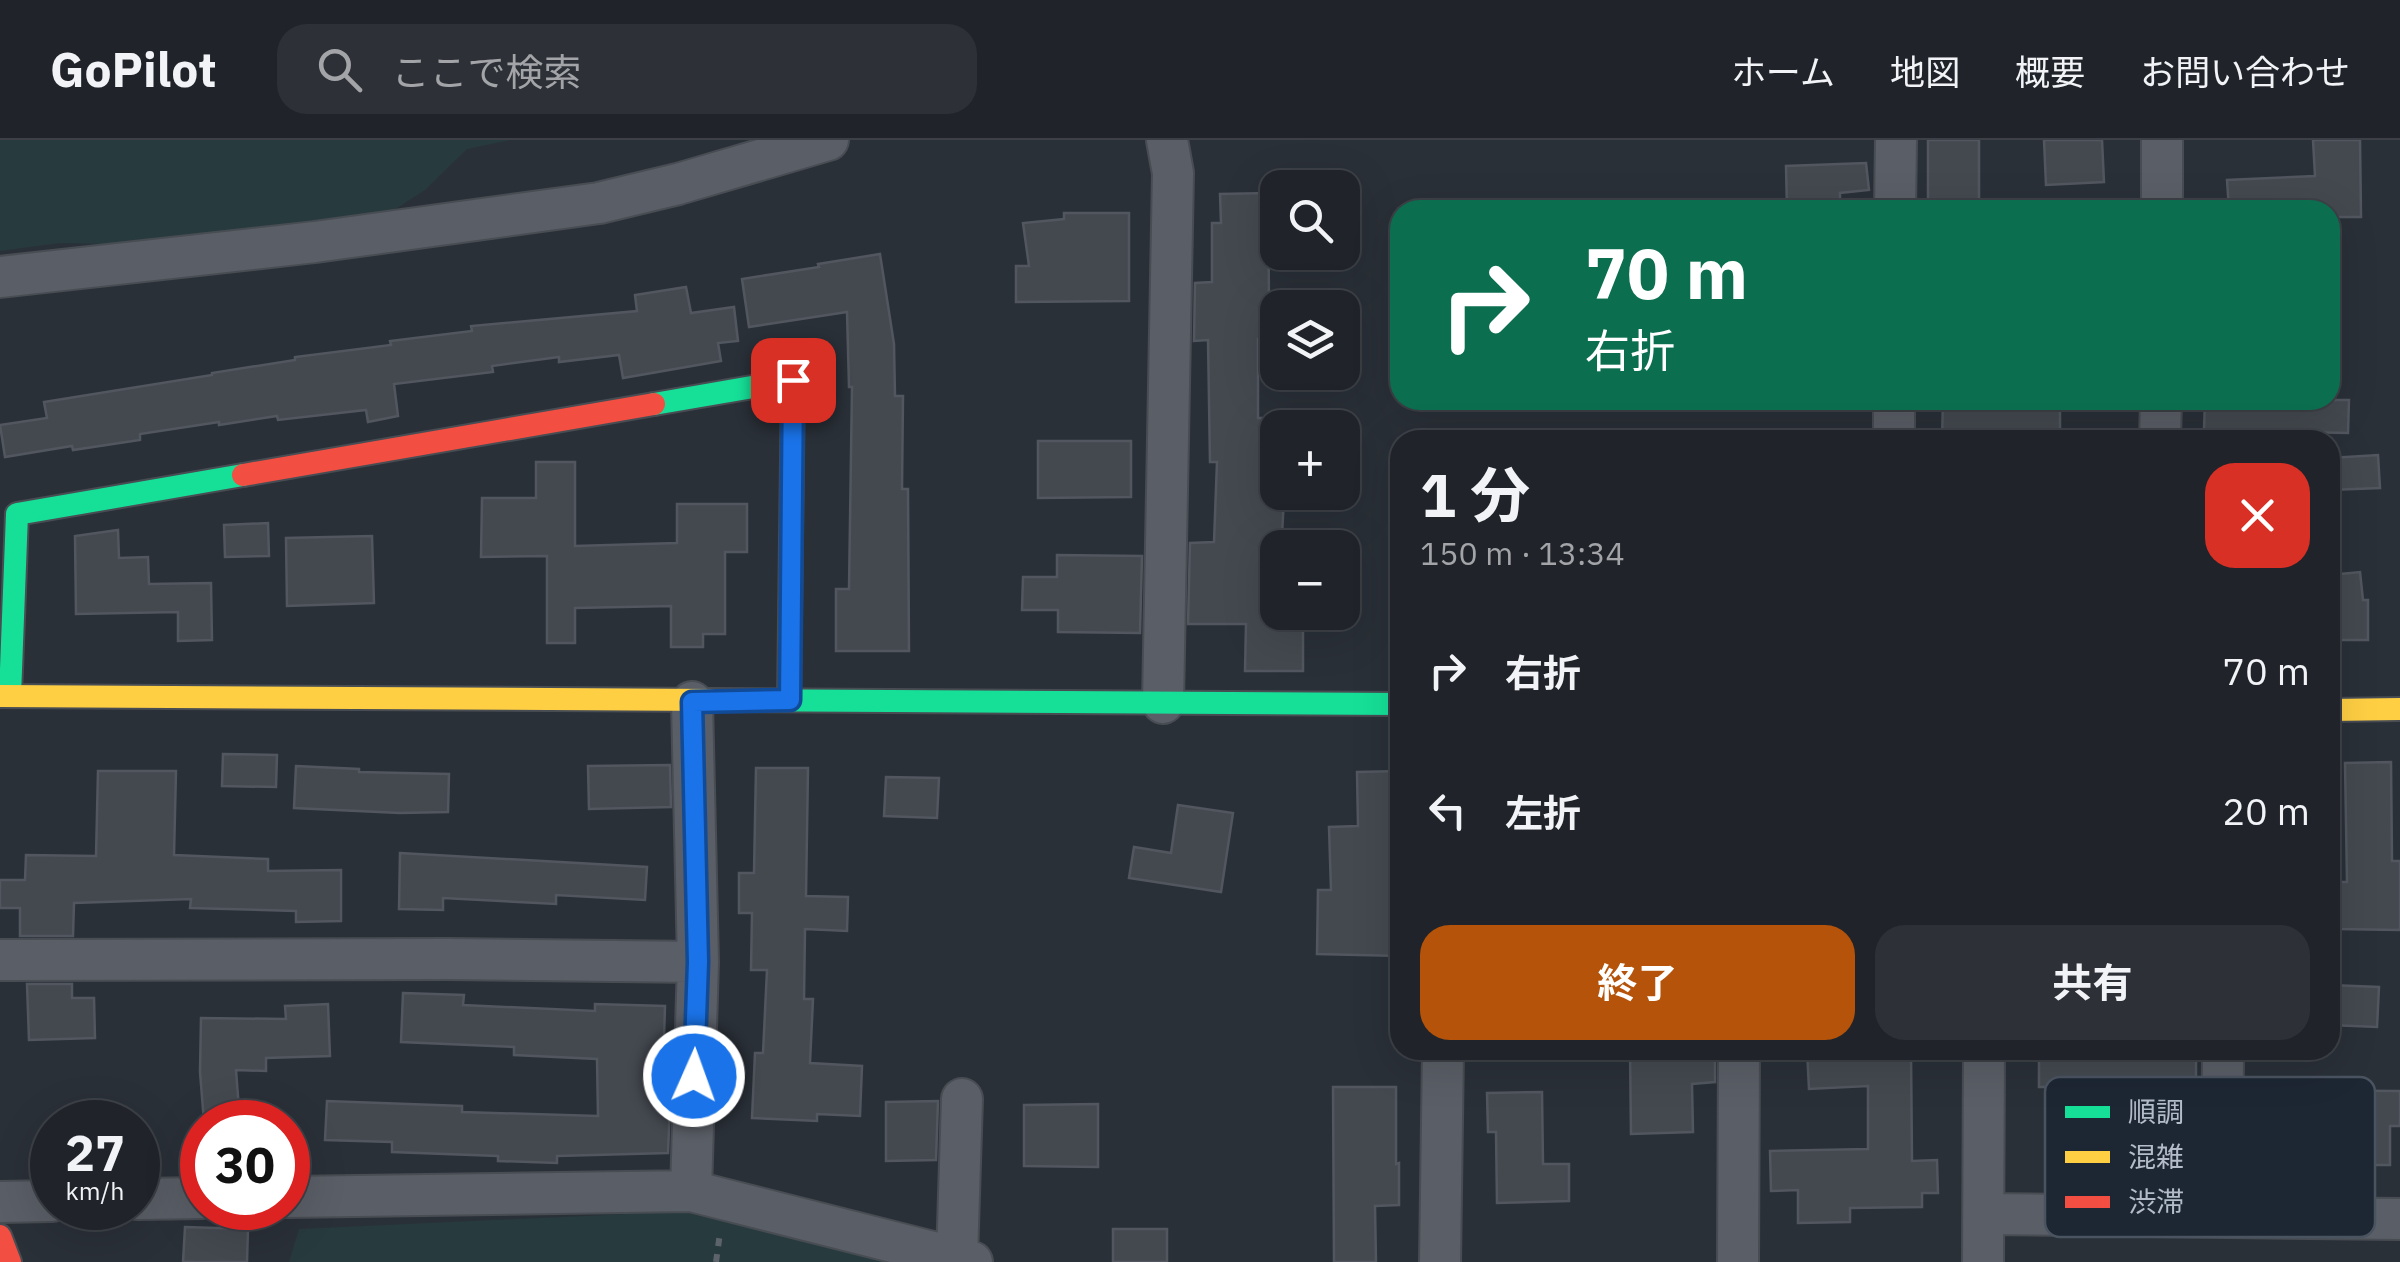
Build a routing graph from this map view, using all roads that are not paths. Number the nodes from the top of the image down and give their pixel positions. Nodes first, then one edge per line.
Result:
1 (828, 140) edge
2 (1167, 140) edge
3 (1896, 140) edge
4 (2162, 140) edge
5 (1896, 200) edge
6 (2162, 200) edge
7 (0, 277) edge
8 (5, 696) edge
9 (790, 700) junction
10 (692, 702) junction
11 (1163, 702) junction
12 (1390, 704) edge
13 (2400, 709) edge
14 (2340, 710) edge
15 (0, 960) edge
16 (698, 962) junction
17 (1443, 1060) edge
18 (1739, 1060) edge
19 (1984, 1060) edge
20 (962, 1100) dead end
21 (692, 1191) junction
22 (310, 1197) edge
23 (30, 1201) edge
24 (0, 1202) edge
25 (1984, 1214) junction
26 (2045, 1215) edge
27 (2375, 1219) edge
28 (2400, 1219) edge
29 (0, 1236) edge
30 (964, 1260) edge
31 (10, 1262) edge
32 (1440, 1262) edge
33 (1738, 1262) edge
34 (1983, 1262) edge

1 - 7 street
2 - 11 street
3 - 5 street
4 - 6 street
8 - 9 street
8 - 10 street
9 - 10 street
9 - 11 street
10 - 16 street
11 - 12 street
13 - 14 street
15 - 16 street
16 - 21 street
17 - 32 street
18 - 33 street
19 - 25 street
20 - 30 street
21 - 22 street
21 - 30 street
23 - 24 street
25 - 26 street
25 - 34 street
27 - 28 street
29 - 31 street

